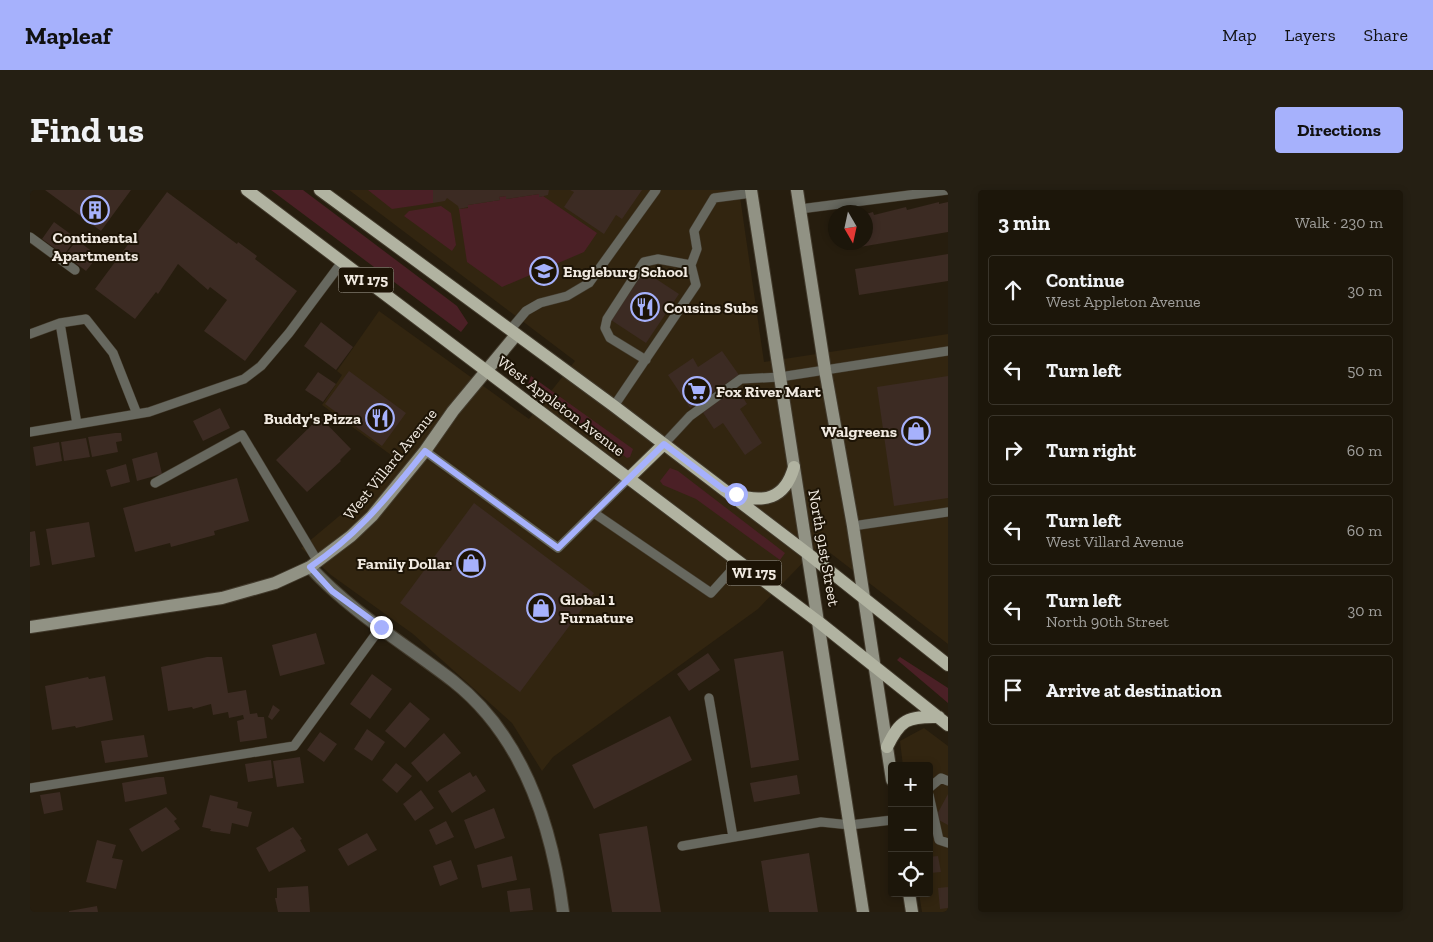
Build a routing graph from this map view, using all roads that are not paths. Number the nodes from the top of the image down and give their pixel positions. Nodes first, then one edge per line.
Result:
1 (247, 190) edge
2 (320, 190) edge
3 (656, 190) edge
4 (797, 190) edge
5 (948, 190) edge
6 (751, 191) edge
7 (800, 210) junction
8 (30, 237) edge
9 (342, 262) junction
10 (692, 265) junction
11 (75, 270) dead end
12 (60, 323) junction
13 (513, 333) junction
14 (30, 334) edge
15 (948, 352) edge
16 (646, 360) junction
17 (486, 370) junction
18 (825, 370) junction
19 (780, 377) junction
20 (614, 406) junction
21 (137, 414) junction
22 (77, 424) junction
23 (31, 429) edge
24 (664, 444) junction
25 (425, 451) junction
26 (794, 467) junction
27 (629, 478) junction
28 (155, 483) dead end
29 (723, 489) junction
30 (948, 512) edge
31 (594, 513) junction
32 (853, 526) junction
33 (807, 553) junction
34 (739, 562) junction
35 (314, 564) junction
36 (864, 599) junction
37 (820, 623) junction
38 (30, 627) edge
39 (381, 627) junction
40 (948, 666) edge
41 (876, 669) junction
42 (709, 698) dead end
43 (943, 721) edge
44 (887, 748) junction
45 (889, 762) edge
46 (948, 781) edge
47 (933, 785) edge
48 (30, 788) edge
49 (932, 807) edge
50 (888, 820) edge
51 (850, 825) junction
52 (733, 837) junction
53 (948, 843) edge
54 (682, 846) dead end
55 (910, 897) edge
56 (563, 912) edge
57 (864, 912) edge
58 (912, 912) edge

1 - 9 main road, West Appleton Avenue / WI 175
2 - 13 main road, West Appleton Avenue / WI 175
3 - 13 lane
4 - 7 main road, North 91st Street
5 - 7 lane
6 - 10 lane
6 - 19 main road, North 91st Street
7 - 18 main road, North 91st Street
8 - 11 lane
9 - 17 main road, West Appleton Avenue / WI 175
9 - 21 lane
10 - 16 lane
10 - 16 lane
12 - 14 lane
12 - 21 lane
12 - 22 lane
13 - 17 main road, West Villard Avenue
13 - 20 main road, West Appleton Avenue / WI 175
15 - 18 lane
16 - 20 lane
17 - 25 main road, West Villard Avenue
17 - 27 main road, West Appleton Avenue / WI 175
18 - 19 lane
18 - 32 main road, North 91st Street
19 - 24 lane
19 - 26 main road, North 91st Street
20 - 24 main road, West Appleton Avenue / WI 175
21 - 22 lane
22 - 23 lane
24 - 27 main road
24 - 29 main road, West Appleton Avenue / WI 175
25 - 31 lane
25 - 35 main road, West Villard Avenue
26 - 29 main road
26 - 33 main road, North 91st Street
27 - 31 lane
27 - 34 main road, West Appleton Avenue / WI 175
28 - 35 lane
29 - 33 main road, West Appleton Avenue / WI 175
30 - 32 lane
31 - 34 lane
32 - 36 main road, North 91st Street
33 - 36 main road, West Appleton Avenue / WI 175
33 - 37 main road, North 91st Street
34 - 37 main road, West Appleton Avenue / WI 175
35 - 38 main road, West Villard Avenue
35 - 39 street
36 - 40 main road, West Appleton Avenue / WI 175
36 - 41 main road, North 91st Street
37 - 41 main road, West Appleton Avenue / WI 175
37 - 51 main road, North 91st Street
39 - 48 lane
39 - 56 street
41 - 43 main road, West Appleton Avenue / WI 175
41 - 44 main road, North 91st Street
42 - 52 lane
43 - 44 main road
44 - 45 main road, North 91st Street
46 - 47 lane
49 - 53 lane
50 - 51 lane
51 - 52 lane
51 - 57 main road, North 91st Street
52 - 54 lane
55 - 58 main road

